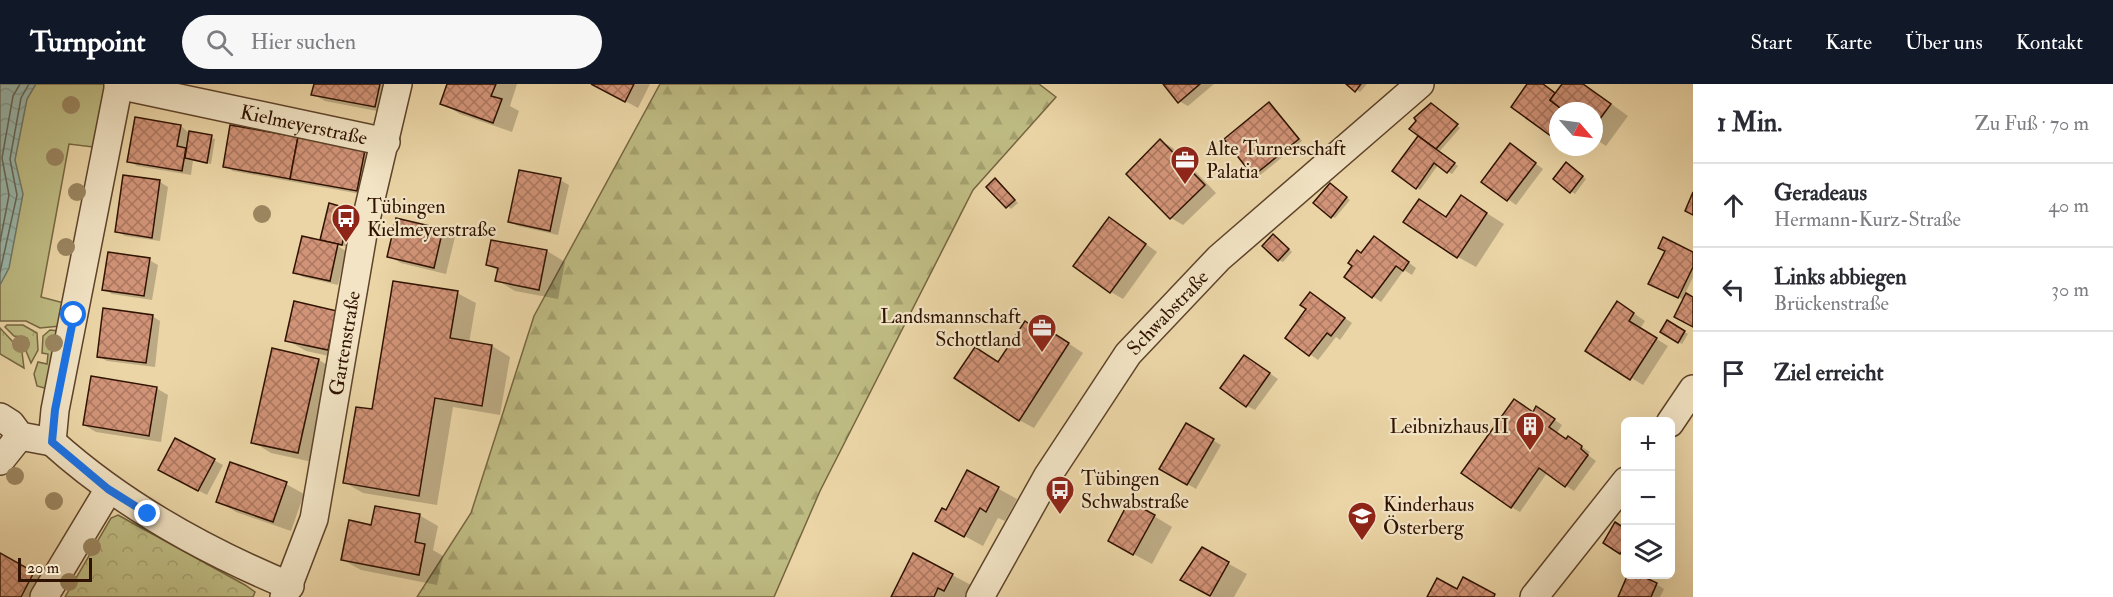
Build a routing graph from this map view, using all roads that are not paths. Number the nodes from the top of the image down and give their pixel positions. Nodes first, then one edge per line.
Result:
1 (398, 84) edge
2 (1420, 84) edge
3 (118, 85) edge
4 (386, 142) junction
5 (1693, 389) edge
6 (0, 417) edge
7 (1675, 417) edge
8 (20, 436) junction
9 (52, 442) junction
10 (0, 461) edge
11 (1621, 487) edge
12 (108, 489) junction
13 (287, 592) edge
14 (44, 597) edge
15 (980, 597) edge
16 (1534, 597) edge

1 - 4 street, Gartenstraße
2 - 15 street, Schwabstraße
3 - 4 street, Kielmeyerstraße
3 - 9 street
4 - 13 street, Gartenstraße
5 - 7 street
6 - 8 street
8 - 9 street
8 - 10 street
9 - 12 street
11 - 16 street
12 - 13 street
12 - 14 street

